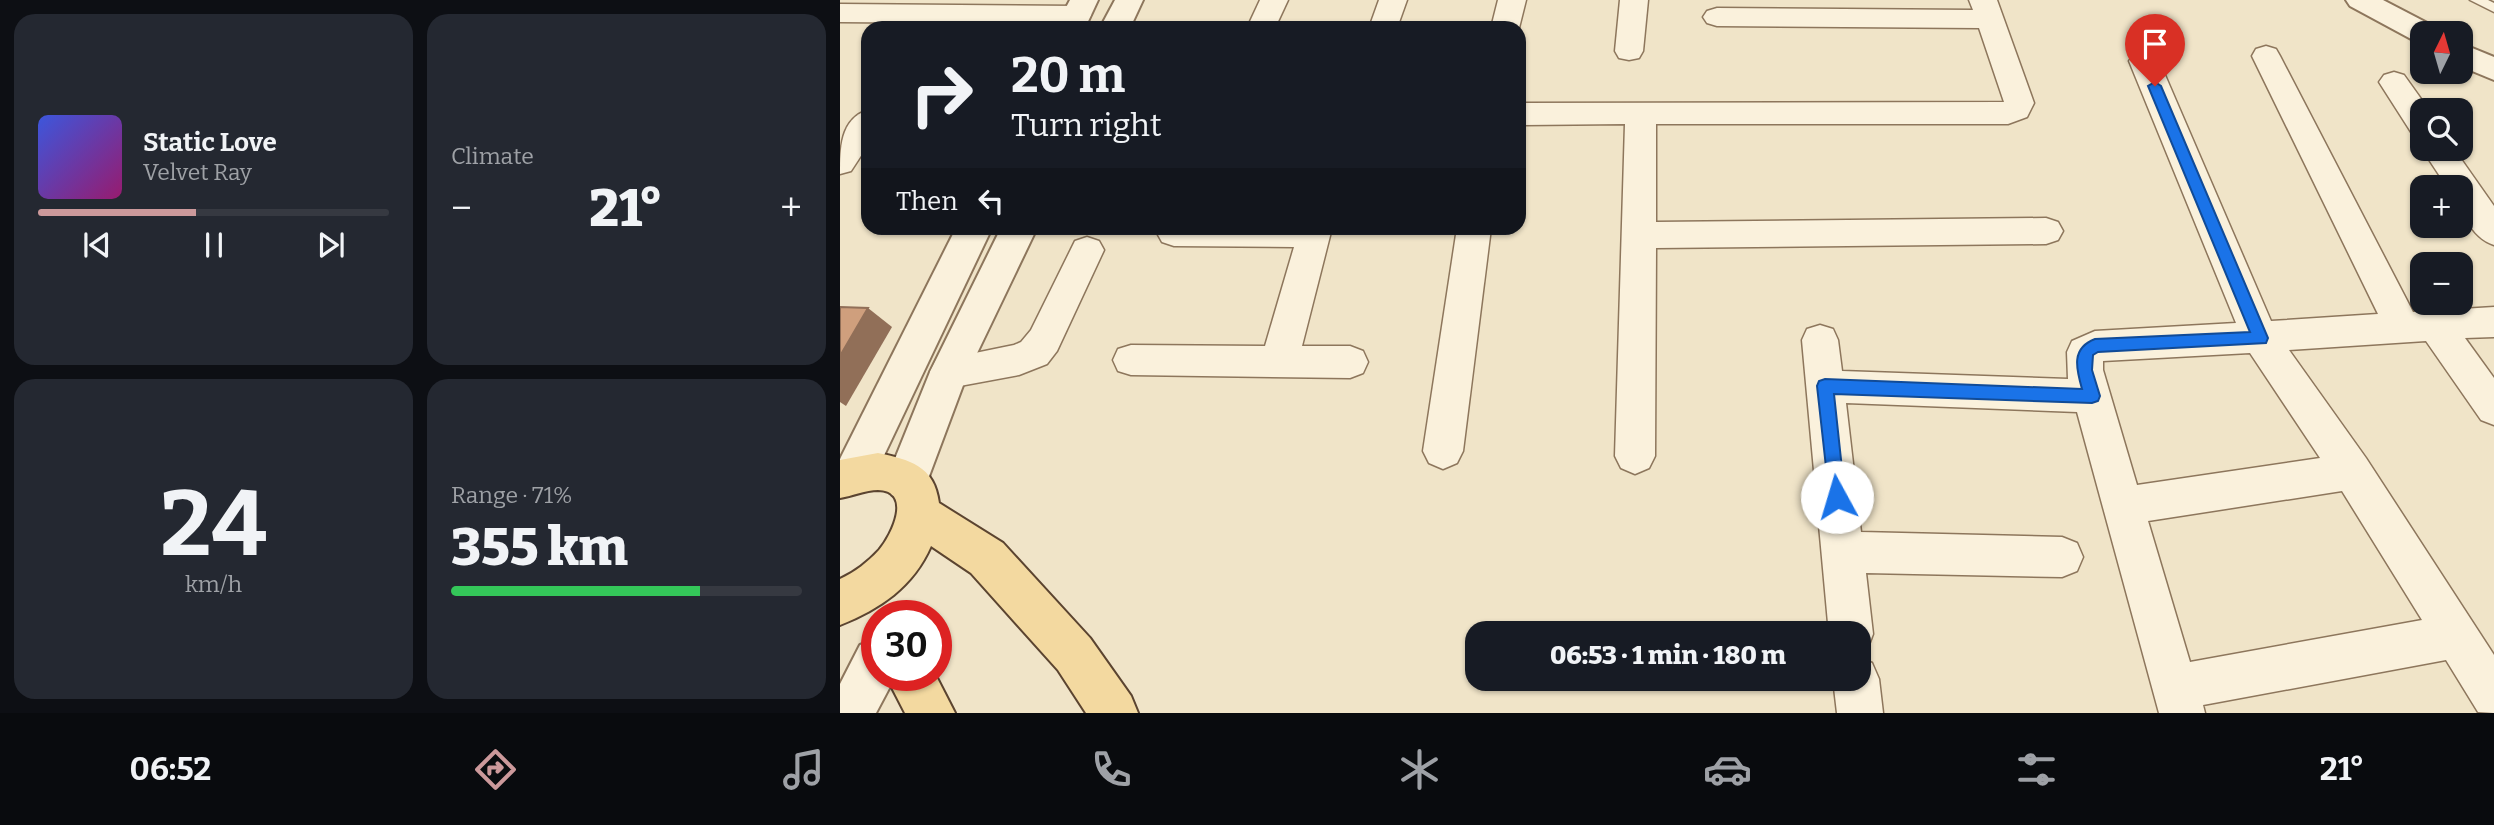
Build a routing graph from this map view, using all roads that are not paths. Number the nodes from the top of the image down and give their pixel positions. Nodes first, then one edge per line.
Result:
1 (1129, 0) edge
2 (1274, 0) edge
3 (1393, 0) edge
4 (1512, 0) edge
5 (1634, 0) edge
6 (2360, 0) edge
7 (2477, 0) edge
8 (2494, 8) edge
9 (1986, 9) edge
10 (840, 13) edge
11 (1077, 14) edge
12 (1717, 17) dead end
13 (936, 21) edge
14 (1118, 21) edge
15 (1264, 21) edge
16 (1386, 21) edge
17 (1507, 21) edge
18 (2410, 26) edge
19 (1629, 51) dead end
20 (2266, 56) dead end
21 (2473, 60) edge
22 (2144, 61) dead end
23 (2494, 70) edge
24 (2394, 82) dead end
25 (2410, 106) edge
26 (1641, 113) junction
27 (1526, 114) edge
28 (861, 132) edge
29 (2446, 161) edge
30 (840, 163) edge
31 (2046, 231) dead end
32 (2494, 232) edge
33 (970, 235) edge
34 (1016, 235) edge
35 (1314, 235) edge
36 (1473, 235) edge
37 (1639, 235) junction
38 (1087, 250) dead end
39 (2494, 322) edge
40 (2418, 326) junction
41 (2260, 338) junction
42 (1820, 340) dead end
43 (1131, 360) dead end
44 (1279, 362) junction
45 (1350, 362) dead end
46 (949, 372) junction
47 (1825, 386) junction
48 (2092, 396) junction
49 (2494, 408) edge
50 (1443, 451) dead end
51 (1635, 456) dead end
52 (2352, 471) junction
53 (847, 476) edge
54 (914, 498) junction
55 (2123, 506) junction
56 (1842, 552) junction
57 (2062, 557) dead end
58 (860, 603) edge
59 (1850, 621) edge
60 (2456, 636) junction
61 (862, 691) edge
62 (919, 691) edge
63 (1857, 691) edge
64 (2494, 696) edge
65 (2178, 700) edge
66 (851, 713) edge
67 (931, 713) edge
68 (1114, 713) edge
69 (1860, 713) edge

1 - 14 street
2 - 15 street
3 - 16 street
4 - 17 street
5 - 19 street
6 - 18 street
7 - 8 lane
9 - 12 street
9 - 26 street
10 - 13 street
11 - 13 street
20 - 40 street
21 - 23 street
22 - 41 street
24 - 25 street
26 - 27 street
26 - 37 street
28 - 30 street
29 - 32 street
31 - 37 street
33 - 53 street
34 - 46 street
35 - 44 street
36 - 50 street
37 - 51 street
38 - 46 street
39 - 40 street
40 - 41 street
40 - 49 street
41 - 48 street
41 - 52 street
42 - 47 street
43 - 44 street
44 - 45 street
46 - 54 street
47 - 48 street
47 - 56 street
48 - 55 street
52 - 55 street
52 - 60 street
53 - 54 main road
54 - 58 main road
54 - 68 main road
55 - 65 street
56 - 57 street
56 - 59 street
60 - 64 street
60 - 65 street
61 - 66 street
62 - 67 main road
63 - 69 street

